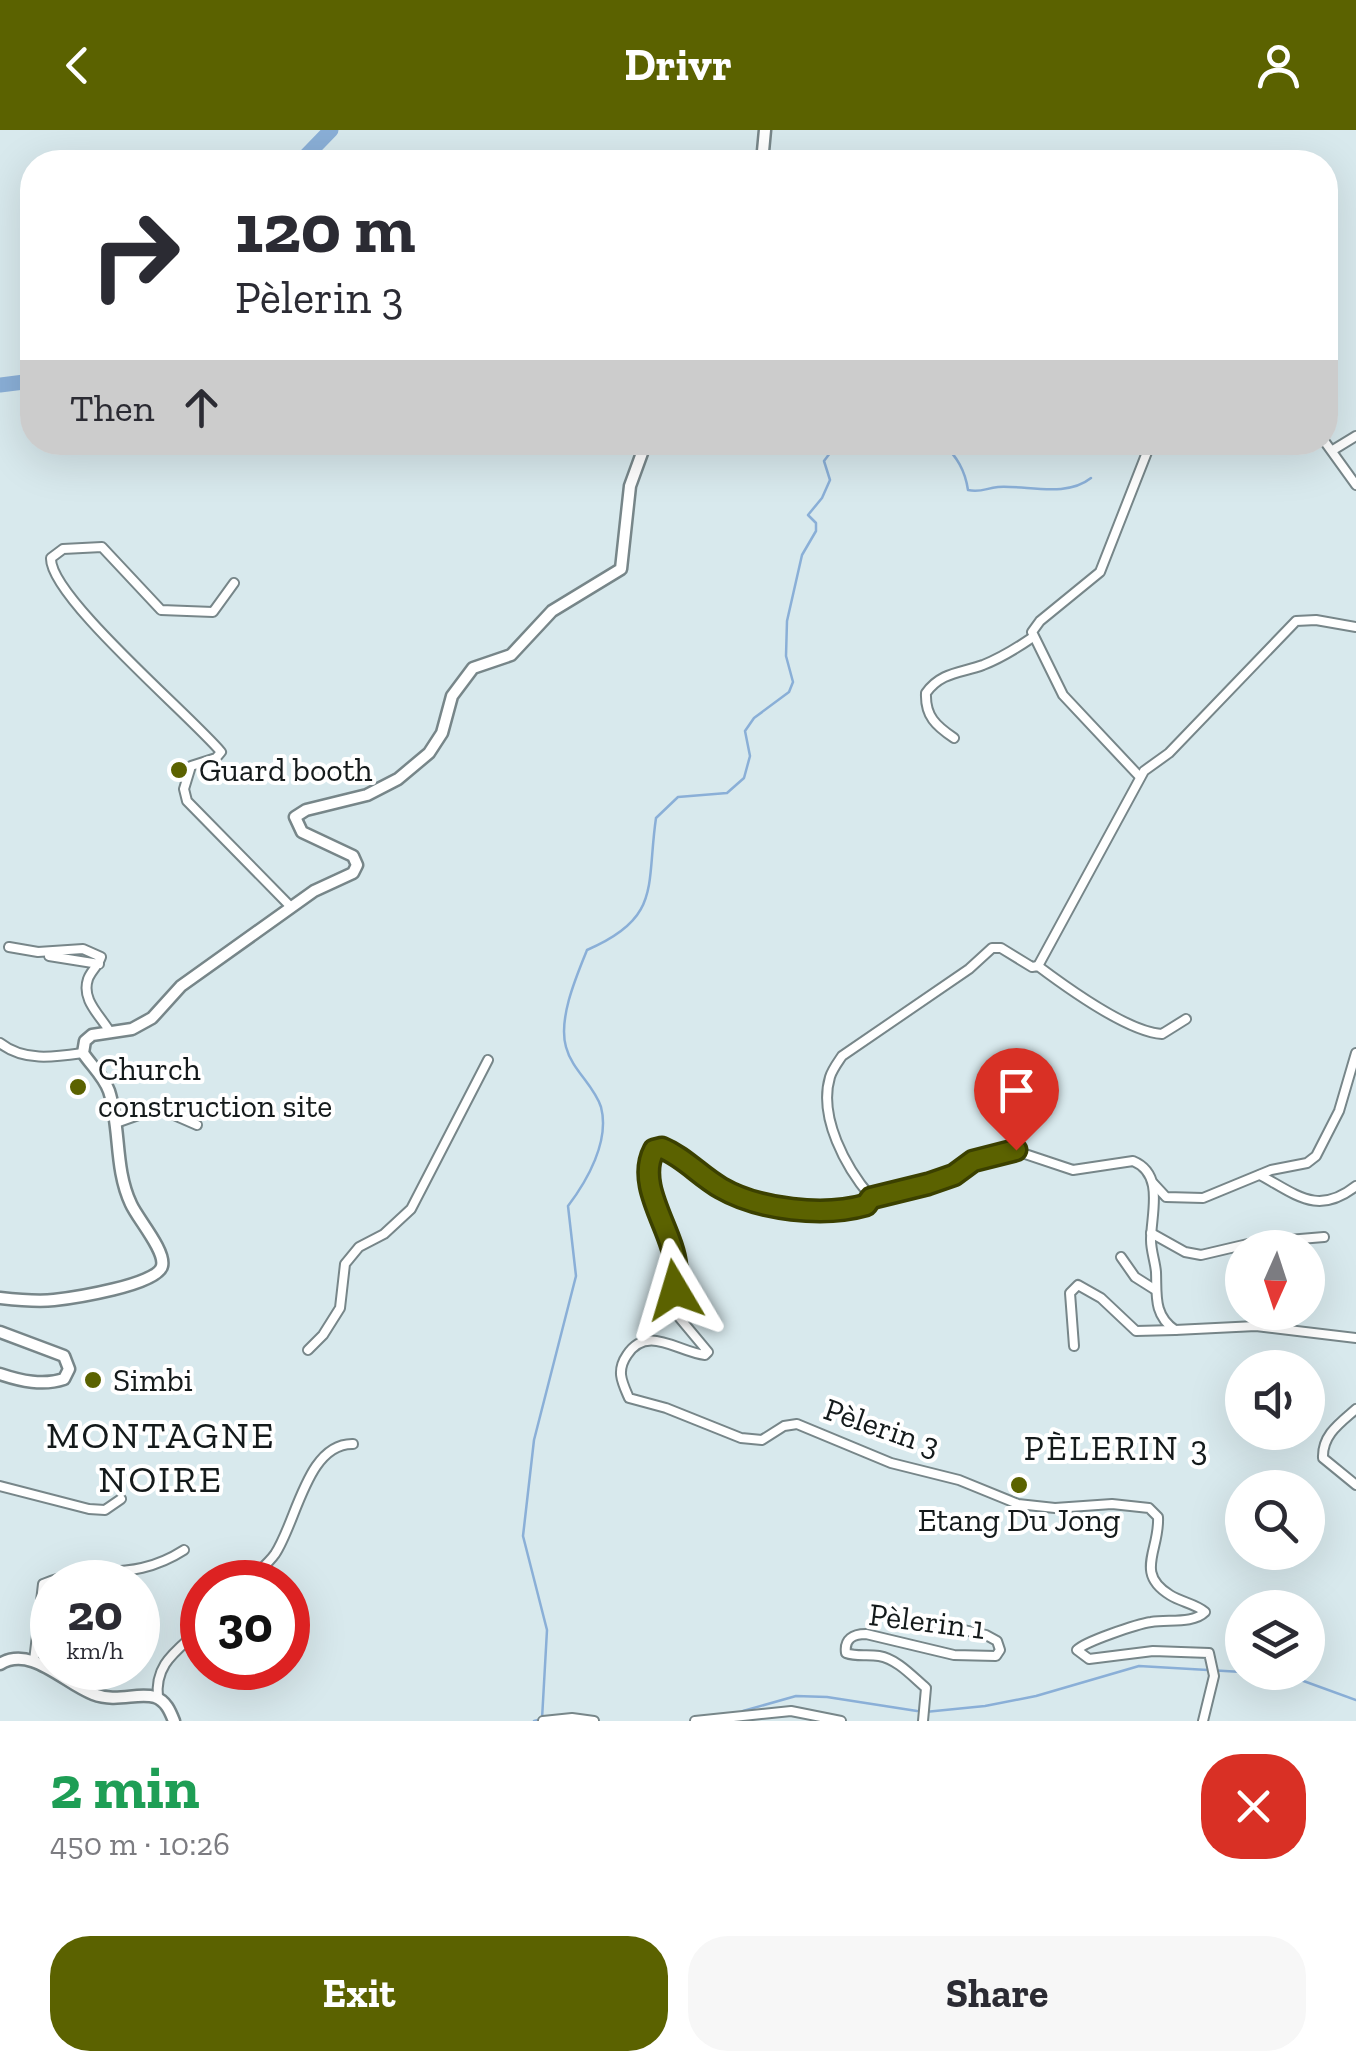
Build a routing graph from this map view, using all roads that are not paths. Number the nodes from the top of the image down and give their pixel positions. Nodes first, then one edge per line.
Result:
1 (641, 455) edge
2 (1146, 455) edge
3 (1336, 455) edge
4 (1356, 485) edge
5 (234, 583) dead end
6 (1356, 627) edge
7 (1033, 638) junction
8 (954, 738) dead end
9 (1140, 776) junction
10 (291, 907) junction
11 (10, 947) dead end
12 (46, 956) dead end
13 (99, 964) junction
14 (1038, 966) junction
15 (1186, 1018) dead end
16 (110, 1032) junction
17 (0, 1043) edge
18 (83, 1052) junction
19 (1356, 1054) edge
20 (488, 1060) dead end
21 (116, 1122) junction
22 (196, 1125) dead end
23 (1260, 1175) junction
24 (1154, 1183) junction
25 (1356, 1186) edge
26 (871, 1198) junction
27 (1151, 1233) junction
28 (1225, 1249) edge
29 (1121, 1257) dead end
30 (1154, 1289) junction
31 (0, 1298) edge
32 (1174, 1330) junction
33 (0, 1332) edge
34 (1356, 1338) edge
35 (1074, 1346) dead end
36 (308, 1350) dead end
37 (0, 1374) edge
38 (1356, 1409) edge
39 (353, 1444) dead end
40 (1356, 1485) edge
41 (0, 1486) edge
42 (120, 1499) dead end
43 (184, 1550) dead end
44 (269, 1560) edge
45 (160, 1566) edge
46 (933, 1623) dead end
47 (180, 1649) edge
48 (30, 1660) edge
49 (0, 1664) edge
50 (87, 1690) edge
51 (158, 1698) junction
52 (174, 1721) edge
53 (543, 1721) edge
54 (594, 1721) edge
55 (695, 1721) edge
56 (842, 1721) edge
57 (924, 1721) edge
58 (1203, 1721) edge

1 - 10 street
2 - 7 street
3 - 4 street
5 - 10 street
6 - 9 street
7 - 8 street
7 - 9 street
9 - 14 street
10 - 16 street
11 - 13 street
12 - 13 street
13 - 16 street
14 - 15 street
14 - 26 street
16 - 18 street
17 - 18 street
18 - 21 street
19 - 23 street
20 - 36 street
21 - 22 street
21 - 31 street
23 - 24 street
23 - 25 street
24 - 26 street
24 - 27 street
26 - 58 street, Pèlerin 3
27 - 28 street
27 - 30 street
29 - 30 street
30 - 32 street
32 - 34 street
32 - 35 street
33 - 37 street
38 - 40 street
39 - 44 street
41 - 42 street
43 - 45 street
46 - 57 street, Pèlerin 1
47 - 51 street
48 - 49 street
50 - 51 street
51 - 52 street
53 - 54 street
55 - 56 street

